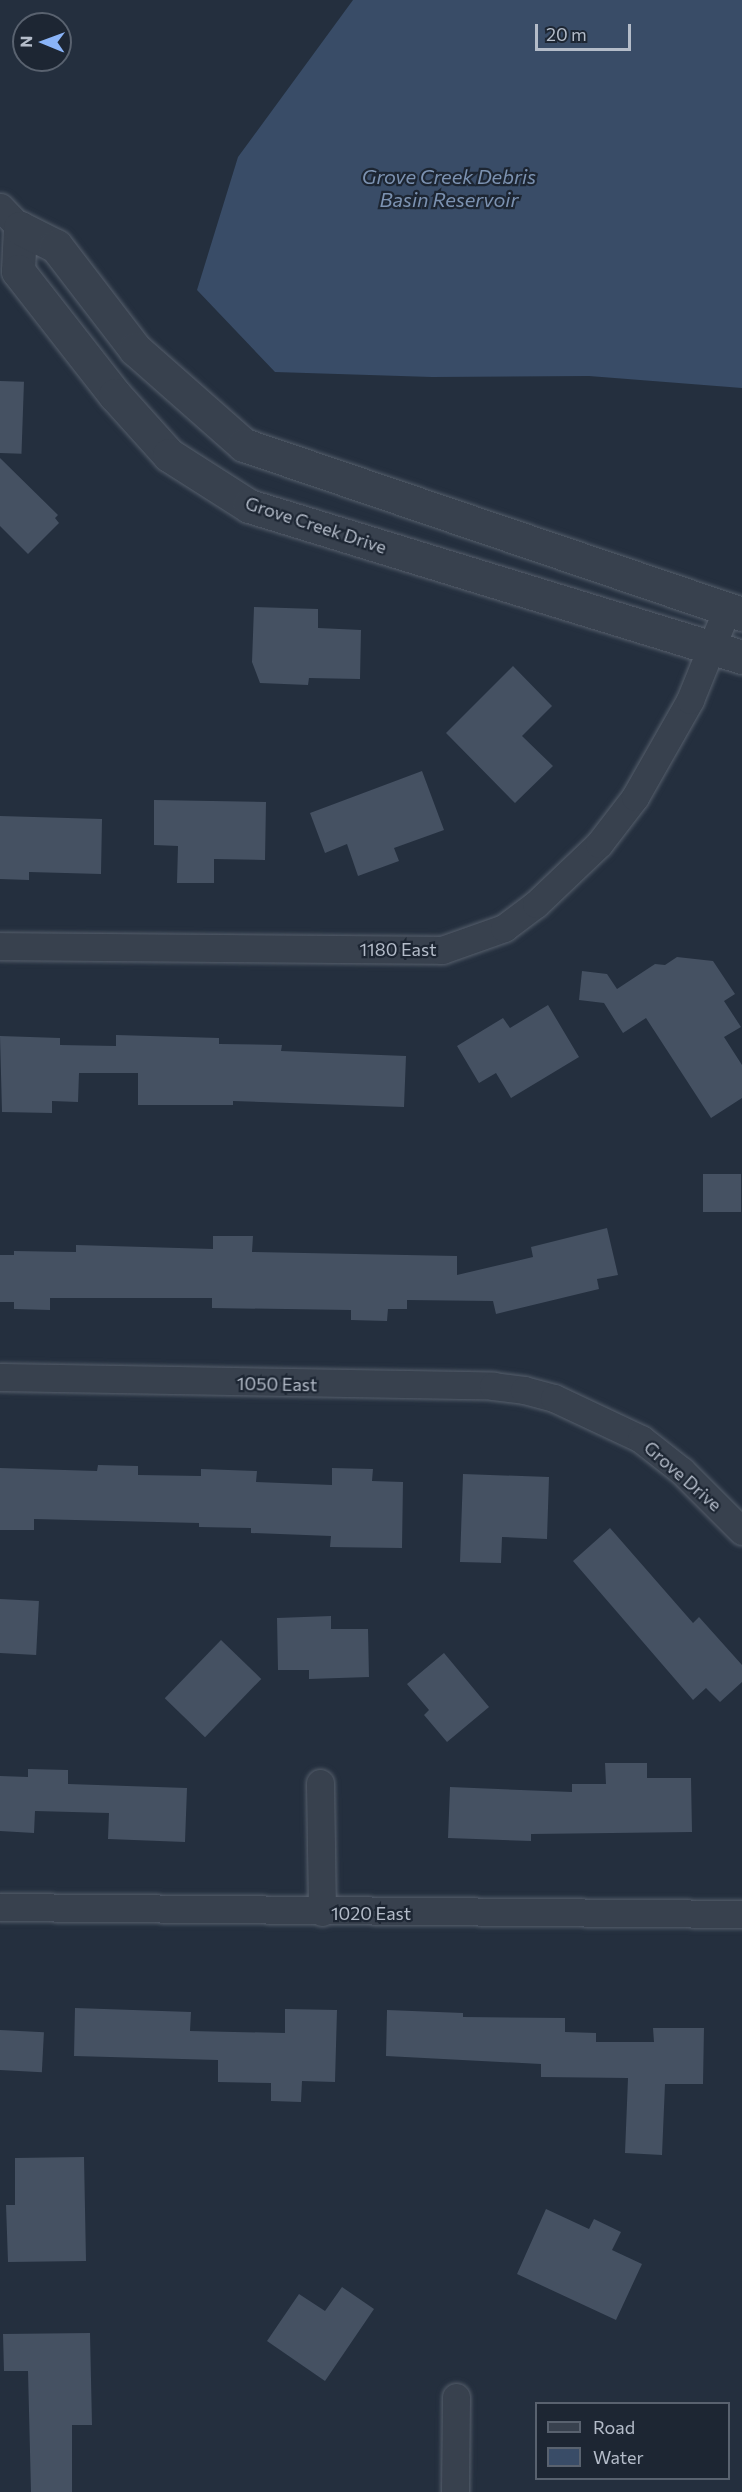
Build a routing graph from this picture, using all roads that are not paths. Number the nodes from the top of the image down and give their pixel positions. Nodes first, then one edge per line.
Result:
1 (7, 222) edge
2 (0, 257) edge
3 (734, 612) edge
4 (712, 646) junction
5 (742, 657) edge
6 (0, 946) edge
7 (0, 1377) edge
8 (554, 1398) joint
9 (738, 1519) edge
10 (320, 1783) dead end
11 (0, 1908) edge
12 (322, 1912) junction
13 (742, 1914) edge
14 (456, 2397) dead end
15 (455, 2492) edge

1 - 2 street
1 - 3 street
1 - 4 street, Grove Creek Drive
3 - 4 street, 1180 East
4 - 5 street, Grove Creek Drive
4 - 6 street, 1180 East
7 - 8 street, 1050 East
8 - 9 street, Grove Drive
10 - 12 street
11 - 12 street, 1020 East
12 - 13 street, 1020 East
14 - 15 street

